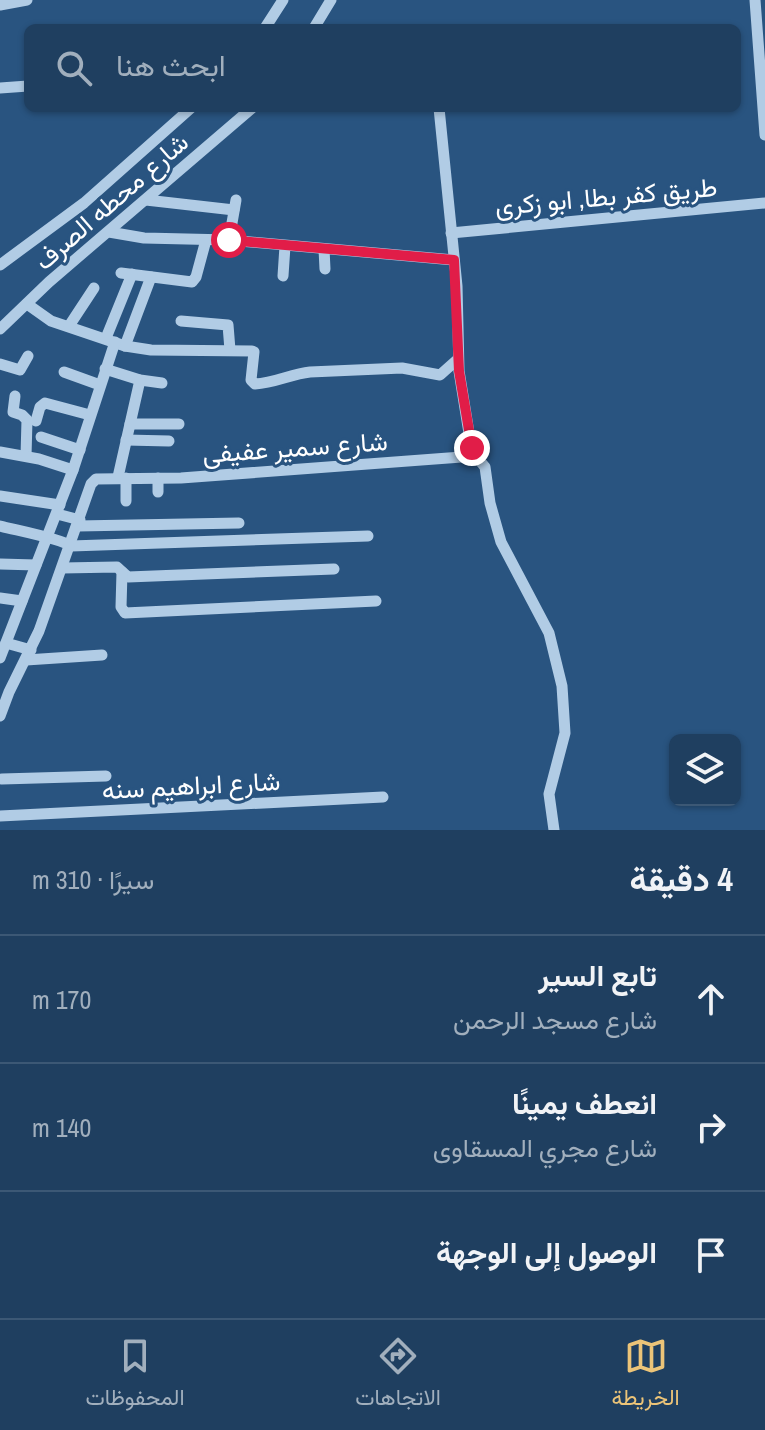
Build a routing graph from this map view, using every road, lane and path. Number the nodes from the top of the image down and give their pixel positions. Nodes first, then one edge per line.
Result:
1 (27, 0) edge
2 (283, 0) edge
3 (331, 0) edge
4 (755, 0) edge
5 (0, 5) edge
6 (268, 24) edge
7 (316, 24) edge
8 (24, 86) edge
9 (0, 88) edge
10 (186, 112) edge
11 (247, 112) edge
12 (440, 112) edge
13 (765, 135) edge
14 (146, 200) junction
15 (765, 203) edge
16 (109, 232) junction
17 (451, 233) junction
18 (206, 240) junction
19 (229, 240) junction
20 (285, 246) junction
21 (324, 249) junction
22 (454, 260) junction
23 (1, 262) edge
24 (325, 269) dead end
25 (283, 276) dead end
26 (151, 277) junction
27 (94, 288) dead end
28 (27, 304) junction
29 (181, 321) dead end
30 (69, 326) junction
31 (0, 329) edge
32 (115, 342) junction
33 (230, 350) junction
34 (28, 356) dead end
35 (458, 359) junction
36 (0, 364) edge
37 (105, 369) junction
38 (64, 372) dead end
39 (140, 380) junction
40 (162, 383) dead end
41 (100, 385) junction
42 (15, 396) dead end
43 (90, 415) junction
44 (36, 421) dead end
45 (130, 424) junction
46 (179, 424) dead end
47 (41, 437) dead end
48 (126, 440) junction
49 (169, 441) dead end
50 (80, 450) junction
51 (0, 452) edge
52 (26, 456) junction
53 (475, 456) junction
54 (73, 470) junction
55 (122, 478) junction
56 (158, 478) junction
57 (158, 492) dead end
58 (0, 496) edge
59 (126, 501) dead end
60 (58, 510) junction
61 (79, 523) junction
62 (239, 523) dead end
63 (0, 526) edge
64 (368, 536) dead end
65 (46, 539) junction
66 (71, 546) junction
67 (0, 564) edge
68 (36, 565) junction
69 (62, 568) junction
70 (334, 569) dead end
71 (122, 572) junction
72 (0, 598) edge
73 (22, 601) junction
74 (376, 601) dead end
75 (2, 651) edge
76 (28, 655) junction
77 (102, 655) dead end
78 (0, 716) edge
79 (106, 776) dead end
80 (1, 778) edge
81 (0, 794) edge
82 (383, 797) dead end
83 (0, 816) edge
84 (554, 830) edge

1 - 5 street
2 - 6 street
3 - 7 street
4 - 13 street
8 - 9 street
10 - 23 street, شارع محطه الصرف
11 - 14 street, شارع محطه الصرف
12 - 17 street
14 - 16 street, شارع محطه الصرف
14 - 19 street
15 - 17 street, طريق كفر بطا, ابو زكرى
16 - 18 street
16 - 28 street, شارع محطه الصرف
17 - 22 street
18 - 19 street
18 - 26 street
19 - 20 street
20 - 21 street
20 - 25 street
21 - 22 street
21 - 24 street
22 - 35 street
26 - 32 street
26 - 32 street
27 - 30 street
28 - 30 street
28 - 31 street, شارع محطه الصرف
29 - 33 street
30 - 32 street
32 - 33 street
32 - 37 street
33 - 35 street
34 - 36 street
35 - 53 street
37 - 39 street
37 - 41 street
38 - 41 street
39 - 40 street
39 - 45 street
41 - 43 street
42 - 52 street
43 - 44 street
43 - 50 street
45 - 46 street
45 - 48 street
47 - 50 street
48 - 49 street
48 - 55 street
50 - 54 street
51 - 52 street
52 - 54 street
53 - 56 street, شارع سمير عفيفى
53 - 84 street
54 - 60 street
55 - 56 street, شارع سمير عفيفى
55 - 59 street
55 - 61 street
56 - 57 street
58 - 60 street
60 - 61 street
60 - 65 street
61 - 62 street
61 - 66 street
63 - 65 street
64 - 66 street
65 - 66 street
65 - 68 street
66 - 69 street
67 - 68 street
68 - 73 street
69 - 71 street
69 - 76 street
70 - 71 street
71 - 74 street
72 - 73 street
73 - 75 street
75 - 76 street
76 - 77 street
76 - 78 street
79 - 80 street
80 - 81 street
82 - 83 street, شارع ابراهيم سنه

